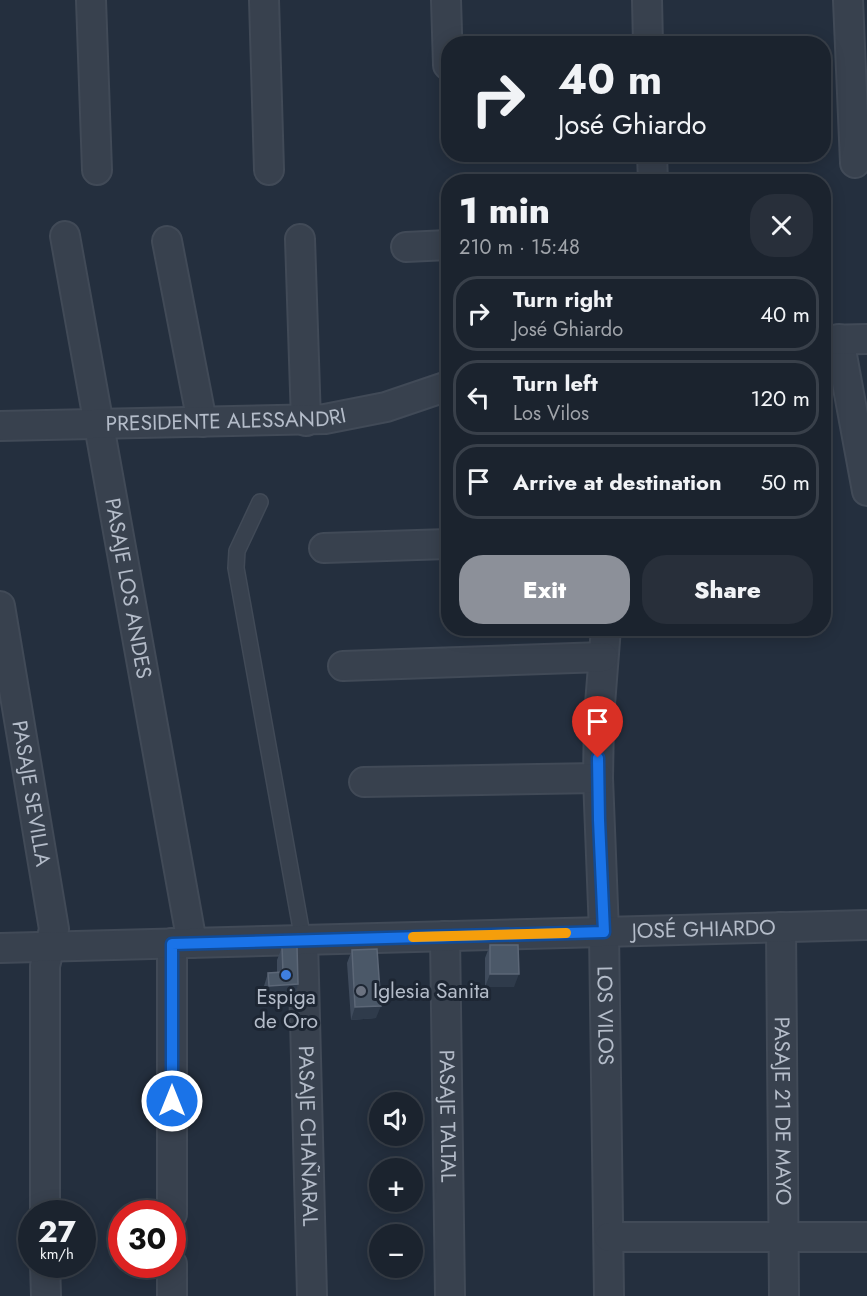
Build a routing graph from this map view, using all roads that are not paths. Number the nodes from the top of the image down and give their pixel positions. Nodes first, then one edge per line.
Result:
1 (91, 0) edge
2 (264, 0) edge
3 (446, 0) edge
4 (647, 0) edge
5 (848, 0) edge
6 (447, 36) edge
7 (648, 36) edge
8 (855, 163) dead end
9 (96, 170) dead end
10 (269, 170) dead end
11 (65, 236) dead end
12 (300, 239) dead end
13 (167, 241) dead end
14 (441, 246) edge
15 (406, 247) dead end
16 (831, 339) edge
17 (867, 339) edge
18 (441, 388) edge
19 (306, 421) junction
20 (202, 422) junction
21 (99, 423) junction
22 (0, 426) edge
23 (867, 491) edge
24 (260, 502) dead end
25 (441, 544) edge
26 (324, 548) dead end
27 (0, 606) edge
28 (605, 636) edge
29 (603, 657) junction
30 (343, 666) dead end
31 (598, 778) junction
32 (364, 782) dead end
33 (867, 925) edge
34 (782, 927) junction
35 (604, 932) junction
36 (445, 936) junction
37 (303, 940) junction
38 (182, 943) junction
39 (50, 947) junction
40 (0, 948) edge
41 (45, 1200) edge
42 (173, 1200) edge
43 (609, 1237) junction
44 (783, 1237) junction
45 (867, 1237) edge
46 (45, 1278) edge
47 (172, 1278) edge
48 (46, 1296) edge
49 (172, 1296) edge
50 (312, 1296) edge
51 (450, 1296) edge
52 (609, 1296) edge
53 (784, 1296) edge

1 - 9 street
2 - 10 street
3 - 6 street
4 - 7 street
5 - 8 street
11 - 21 street, PASAJE LOS ANDES
12 - 19 street
13 - 20 street
14 - 15 street
16 - 17 street
16 - 23 street
18 - 19 street, PRESIDENTE ALESSANDRI
19 - 20 street, PRESIDENTE ALESSANDRI
20 - 21 street, PRESIDENTE ALESSANDRI
21 - 22 street, PRESIDENTE ALESSANDRI
21 - 38 street, PASAJE LOS ANDES
24 - 37 lane
25 - 26 street
27 - 39 street, PASAJE SEVILLA
28 - 29 street, LOS VILOS
29 - 30 street
29 - 31 street, LOS VILOS
31 - 32 street
31 - 35 street, LOS VILOS
33 - 34 street, JOSÉ GHIARDO
34 - 35 street, JOSÉ GHIARDO
34 - 44 street, PASAJE 21 DE MAYO
35 - 36 street, JOSÉ GHIARDO
35 - 43 street, LOS VILOS
36 - 37 street, JOSÉ GHIARDO
36 - 51 street, PASAJE TALTAL
37 - 38 street, JOSÉ GHIARDO
37 - 50 street, PASAJE CHAÑARAL
38 - 39 street, JOSÉ GHIARDO
38 - 42 street, PASAJE LOS ANDES
39 - 40 street, JOSÉ GHIARDO
39 - 41 street, PASAJE SEVILLA
43 - 44 street
43 - 52 street, LOS VILOS
44 - 45 street
44 - 53 street, PASAJE 21 DE MAYO
46 - 48 street
47 - 49 street

